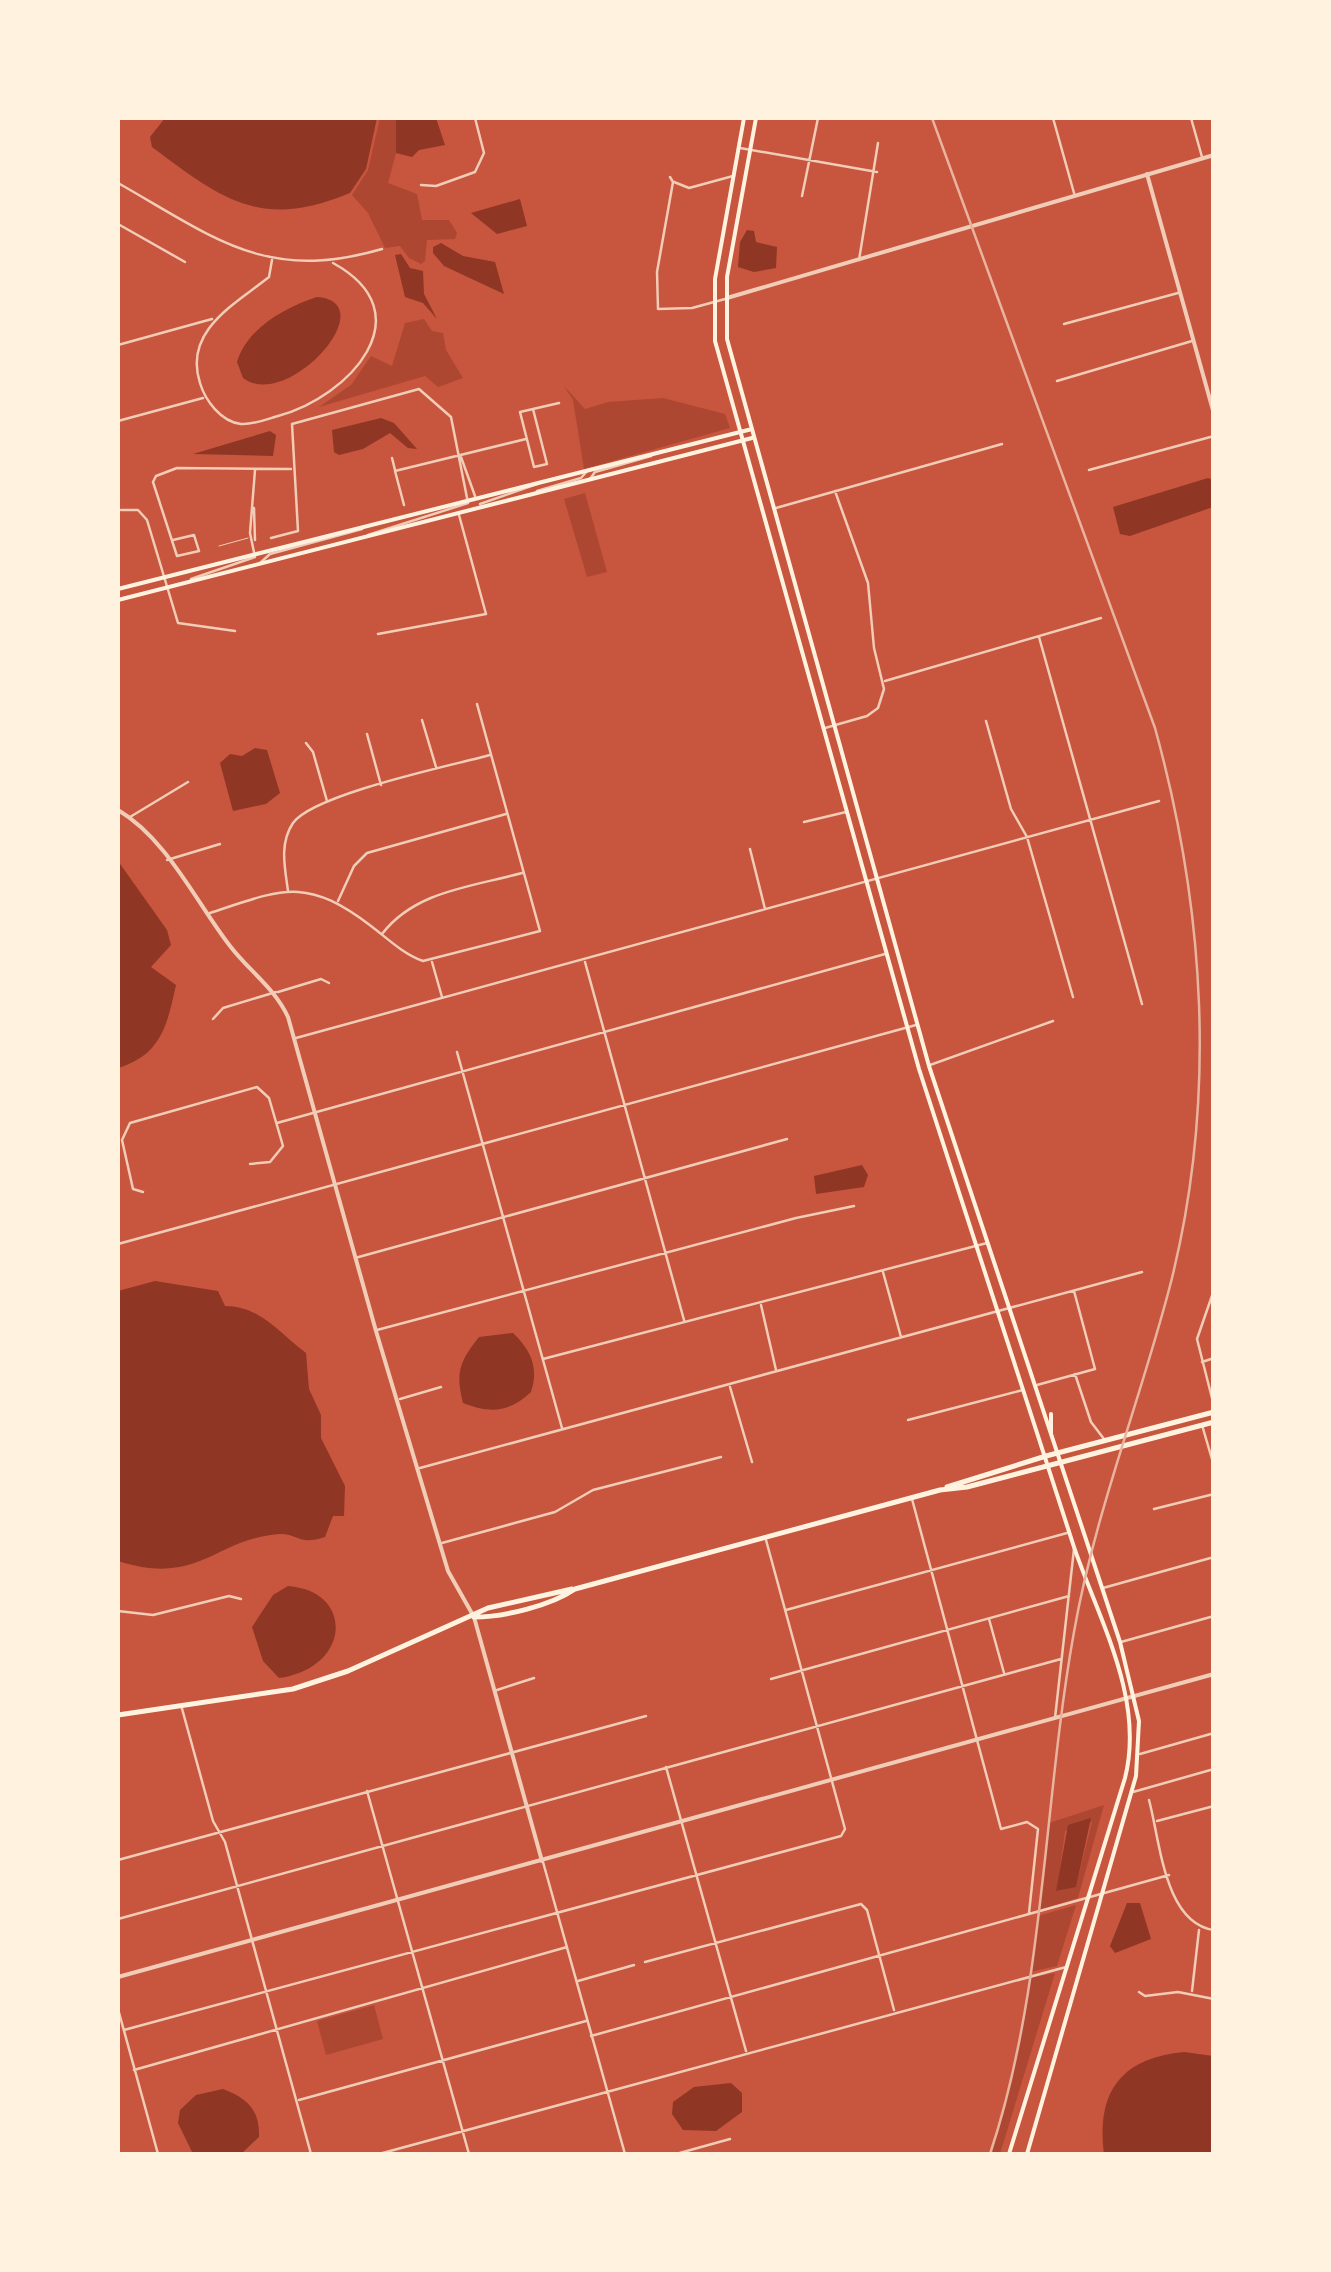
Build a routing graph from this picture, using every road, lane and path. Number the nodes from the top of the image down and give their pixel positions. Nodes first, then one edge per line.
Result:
1 (475, 118) edge
2 (744, 118) edge
3 (756, 118) edge
4 (818, 118) edge
5 (1053, 118) edge
6 (1191, 118) edge
7 (878, 143) dead end
8 (738, 148) junction
9 (750, 149) junction
10 (1214, 155) edge
11 (1202, 158) junction
12 (809, 160) junction
13 (876, 172) junction
14 (1147, 174) junction
15 (734, 176) junction
16 (118, 182) edge
17 (421, 184) dead end
18 (1074, 194) junction
19 (802, 196) dead end
20 (118, 224) edge
21 (382, 249) dead end
22 (272, 260) junction
23 (859, 261) junction
24 (185, 262) dead end
25 (333, 263) junction
26 (1180, 292) junction
27 (727, 298) junction
28 (714, 302) junction
29 (216, 318) junction
30 (1064, 324) dead end
31 (1193, 341) junction
32 (118, 346) edge
33 (1057, 381) dead end
34 (206, 397) junction
35 (559, 402) dead end
36 (533, 409) junction
37 (1214, 414) edge
38 (118, 422) edge
39 (752, 428) junction
40 (740, 432) junction
41 (1214, 436) edge
42 (754, 437) junction
43 (526, 439) junction
44 (742, 440) junction
45 (1002, 444) dead end
46 (666, 450) junction
47 (461, 456) junction
48 (392, 458) dead end
49 (254, 469) junction
50 (293, 469) junction
51 (588, 470) junction
52 (1090, 470) dead end
53 (396, 471) junction
54 (590, 480) junction
55 (543, 482) junction
56 (835, 491) junction
57 (532, 495) junction
58 (476, 498) junction
59 (468, 500) junction
60 (404, 505) dead end
61 (254, 507) junction
62 (774, 508) junction
63 (479, 509) junction
64 (121, 510) dead end
65 (458, 514) junction
66 (250, 522) junction
67 (257, 522) junction
68 (368, 526) junction
69 (367, 536) junction
70 (254, 538) junction
71 (271, 538) dead end
72 (173, 540) junction
73 (219, 546) dead end
74 (256, 554) junction
75 (787, 558) junction
76 (776, 561) junction
77 (259, 564) junction
78 (165, 577) junction
79 (186, 582) junction
80 (168, 586) junction
81 (118, 589) edge
82 (118, 600) edge
83 (1101, 618) dead end
84 (235, 631) dead end
85 (378, 634) dead end
86 (1039, 637) junction
87 (884, 681) junction
88 (477, 704) dead end
89 (422, 720) dead end
90 (986, 721) dead end
91 (834, 725) junction
92 (824, 728) junction
93 (366, 734) dead end
94 (306, 742) dead end
95 (492, 755) junction
96 (437, 770) junction
97 (188, 782) dead end
98 (382, 786) junction
99 (328, 801) junction
100 (1159, 801) dead end
101 (118, 810) edge
102 (847, 812) junction
103 (507, 814) junction
104 (130, 818) junction
105 (1090, 820) junction
106 (804, 822) dead end
107 (1028, 836) junction
108 (220, 844) dead end
109 (750, 849) dead end
110 (167, 860) junction
111 (523, 872) junction
112 (877, 879) junction
113 (866, 882) junction
114 (288, 891) junction
115 (338, 901) junction
116 (765, 910) junction
117 (207, 914) junction
118 (382, 934) junction
119 (887, 953) junction
120 (431, 960) junction
121 (584, 960) junction
122 (329, 983) dead end
123 (276, 992) junction
124 (1073, 997) dead end
125 (443, 998) junction
126 (1142, 1004) dead end
127 (213, 1019) dead end
128 (1053, 1021) dead end
129 (918, 1024) junction
130 (908, 1028) junction
131 (604, 1032) junction
132 (294, 1039) junction
133 (456, 1052) dead end
134 (928, 1066) junction
135 (462, 1072) junction
136 (625, 1105) junction
137 (314, 1113) junction
138 (276, 1123) junction
139 (787, 1138) dead end
140 (483, 1144) junction
141 (250, 1164) dead end
142 (646, 1178) junction
143 (335, 1185) junction
144 (143, 1192) dead end
145 (854, 1206) dead end
146 (504, 1217) junction
147 (987, 1242) junction
148 (118, 1244) edge
149 (977, 1245) junction
150 (666, 1252) junction
151 (355, 1258) junction
152 (882, 1271) junction
153 (1142, 1272) dead end
154 (1073, 1289) junction
155 (525, 1290) junction
156 (1214, 1290) edge
157 (760, 1304) junction
158 (1008, 1308) junction
159 (998, 1311) junction
160 (684, 1322) junction
161 (376, 1331) junction
162 (902, 1338) junction
163 (543, 1358) junction
164 (1214, 1358) edge
165 (1202, 1362) junction
166 (776, 1371) junction
167 (1076, 1374) junction
168 (730, 1384) junction
169 (1036, 1386) junction
170 (441, 1387) dead end
171 (1024, 1390) junction
172 (400, 1400) junction
173 (1214, 1409) edge
174 (1051, 1414) dead end
175 (908, 1420) dead end
176 (1214, 1422) edge
177 (1202, 1425) junction
178 (563, 1429) junction
179 (1052, 1433) junction
180 (1104, 1441) junction
181 (1058, 1453) junction
182 (1046, 1456) junction
183 (721, 1457) dead end
184 (752, 1462) dead end
185 (1061, 1463) junction
186 (1049, 1466) junction
187 (1214, 1466) edge
188 (420, 1468) junction
189 (945, 1488) junction
190 (1214, 1494) edge
191 (911, 1498) junction
192 (1154, 1509) dead end
193 (1069, 1532) junction
194 (766, 1538) junction
195 (441, 1544) junction
196 (1074, 1547) junction
197 (1214, 1557) edge
198 (929, 1572) junction
199 (1102, 1588) junction
200 (1069, 1596) junction
201 (241, 1599) dead end
202 (118, 1611) edge
203 (784, 1611) junction
204 (1214, 1616) edge
205 (474, 1617) junction
206 (988, 1618) junction
207 (946, 1630) junction
208 (1120, 1642) junction
209 (1061, 1659) junction
210 (800, 1670) junction
211 (1214, 1674) edge
212 (1004, 1675) junction
213 (534, 1678) dead end
214 (771, 1678) dead end
215 (962, 1687) junction
216 (495, 1690) junction
217 (1135, 1697) junction
218 (1126, 1700) junction
219 (180, 1705) junction
220 (118, 1715) edge
221 (646, 1716) dead end
222 (1055, 1718) junction
223 (816, 1727) junction
224 (1214, 1733) edge
225 (976, 1740) junction
226 (512, 1751) junction
227 (1140, 1754) junction
228 (666, 1767) junction
229 (1214, 1770) edge
230 (832, 1780) junction
231 (367, 1791) junction
232 (1122, 1791) junction
233 (1132, 1792) junction
234 (1149, 1800) dead end
235 (527, 1806) junction
236 (1214, 1806) edge
237 (682, 1822) junction
238 (1155, 1822) junction
239 (218, 1832) junction
240 (382, 1846) junction
241 (118, 1860) edge
242 (542, 1861) junction
243 (1169, 1875) junction
244 (697, 1876) junction
245 (237, 1886) junction
246 (1103, 1894) junction
247 (1088, 1898) junction
248 (398, 1900) junction
249 (557, 1912) junction
250 (1028, 1916) junction
251 (118, 1920) edge
252 (1199, 1928) junction
253 (1214, 1930) edge
254 (251, 1940) junction
255 (715, 1942) junction
256 (567, 1947) junction
257 (412, 1950) junction
258 (880, 1956) junction
259 (644, 1962) dead end
260 (634, 1965) dead end
261 (1066, 1968) junction
262 (118, 1977) edge
263 (576, 1981) junction
264 (422, 1988) junction
265 (266, 1991) junction
266 (1139, 1992) dead end
267 (1192, 1994) junction
268 (732, 1998) junction
269 (1214, 1998) edge
270 (118, 2009) edge
271 (895, 2012) junction
272 (587, 2020) junction
273 (276, 2029) junction
274 (124, 2030) junction
275 (592, 2036) junction
276 (746, 2053) junction
277 (442, 2060) junction
278 (134, 2070) junction
279 (608, 2091) junction
280 (296, 2101) junction
281 (462, 2131) junction
282 (730, 2139) dead end
283 (1011, 2152) edge
284 (158, 2154) edge
285 (312, 2154) edge
286 (379, 2154) edge
287 (468, 2154) edge
288 (625, 2154) edge
289 (676, 2154) edge
290 (1026, 2154) edge

1 - 17 street
2 - 8 main road
3 - 9 main road
4 - 12 street
5 - 18 street
6 - 11 street
7 - 13 street
8 - 9 street
8 - 15 main road
9 - 12 street
9 - 27 main road
10 - 11 street
11 - 14 street
12 - 13 street
12 - 19 street
13 - 23 street
14 - 18 street
14 - 26 street
15 - 28 main road
15 - 28 street
16 - 22 street
18 - 23 street
20 - 24 street
21 - 25 street
22 - 25 street
22 - 29 street
23 - 27 street
25 - 34 street
26 - 30 street
26 - 31 street
27 - 28 street
27 - 39 main road
28 - 40 main road
29 - 32 street
29 - 34 street
31 - 33 street
31 - 37 street
34 - 38 street
35 - 36 street
36 - 43 street
36 - 43 street
39 - 40 main road
39 - 42 main road
40 - 44 main road
40 - 46 main road
41 - 52 street
42 - 44 main road
42 - 62 main road
43 - 47 street
44 - 54 main road
44 - 76 main road
45 - 56 street
46 - 51 main road
46 - 54 street
47 - 50 street
47 - 53 street
47 - 58 street
47 - 59 street
48 - 53 street
49 - 50 street
49 - 61 street
49 - 72 street
50 - 71 street
51 - 55 main road
51 - 57 street
53 - 60 street
54 - 57 main road
55 - 58 main road
55 - 63 street
56 - 62 street
56 - 87 street
57 - 63 main road
58 - 59 main road
59 - 68 main road
59 - 69 street
61 - 66 street
61 - 67 street
62 - 75 main road
63 - 65 main road
64 - 78 street
65 - 69 main road
65 - 85 street
66 - 67 street
66 - 70 street
67 - 70 street
68 - 74 main road
68 - 77 street
69 - 77 main road
70 - 73 lane
70 - 74 street
72 - 72 street
74 - 78 main road
74 - 79 street
75 - 76 main road
75 - 91 main road
76 - 92 main road
77 - 79 main road
78 - 80 street
78 - 81 main road
79 - 80 main road
80 - 82 main road
80 - 84 street
83 - 86 street
86 - 87 street
86 - 105 street
87 - 91 street
88 - 95 street
89 - 96 street
90 - 107 street
91 - 92 street
91 - 112 main road
92 - 102 main road
93 - 98 street
94 - 99 street
95 - 96 street
95 - 103 street
96 - 98 street
97 - 104 street
98 - 99 street
99 - 114 street
100 - 105 street
101 - 104 street
102 - 106 street
102 - 113 main road
103 - 111 street
103 - 115 street
104 - 110 street
105 - 107 street
105 - 126 street
107 - 112 street
107 - 124 street
108 - 110 street
109 - 116 street
110 - 117 street
111 - 118 street
111 - 120 street
112 - 113 street
112 - 129 main road
113 - 116 street
113 - 119 main road
114 - 115 street
114 - 117 street
115 - 118 street
116 - 121 street
117 - 123 street
118 - 120 street
119 - 130 main road
119 - 131 street
120 - 125 street
121 - 125 street
121 - 131 street
122 - 123 street
123 - 127 street
123 - 132 street
125 - 132 street
128 - 134 street
129 - 130 street
129 - 134 main road
130 - 136 street
130 - 149 main road
131 - 135 street
131 - 136 street
132 - 137 street
133 - 135 street
134 - 147 main road
135 - 137 street
135 - 140 street
136 - 140 street
136 - 142 street
137 - 138 street
137 - 143 street
138 - 141 street
138 - 144 street
139 - 142 street
140 - 143 street
140 - 146 street
142 - 146 street
142 - 150 street
143 - 148 street
143 - 151 street
145 - 150 street
146 - 151 street
146 - 155 street
147 - 149 street
147 - 158 main road
149 - 152 street
149 - 159 main road
150 - 155 street
150 - 160 street
151 - 161 street
152 - 157 street
152 - 162 street
153 - 154 street
154 - 158 street
154 - 167 street
155 - 161 street
155 - 163 street
156 - 165 street
157 - 160 street
157 - 166 street
158 - 159 street
158 - 169 main road
159 - 162 street
159 - 171 main road
160 - 163 street
161 - 172 street
162 - 166 street
163 - 178 street
164 - 165 street
165 - 173 street
166 - 168 street
167 - 169 street
167 - 180 street
168 - 178 street
168 - 184 street
169 - 179 main road
170 - 172 street
171 - 175 street
171 - 182 main road
172 - 188 street
173 - 180 main road
174 - 179 main road
176 - 177 main road
177 - 185 main road
177 - 187 street
178 - 188 street
179 - 181 main road
180 - 181 main road
181 - 182 main road
181 - 185 main road
182 - 186 main road
182 - 189 main road
183 - 195 street
185 - 186 main road
185 - 199 main road
186 - 189 main road
186 - 193 main road
188 - 195 street
189 - 191 main road
190 - 192 street
191 - 194 main road
191 - 198 street
193 - 196 main road
193 - 198 street
194 - 203 street
194 - 205 main road
195 - 205 street
196 - 200 street
196 - 218 main road
197 - 199 street
198 - 203 street
198 - 207 street
199 - 208 main road
200 - 206 street
200 - 209 street
201 - 202 street
203 - 210 street
204 - 208 street
205 - 216 street
205 - 219 main road
206 - 207 street
206 - 212 street
207 - 210 street
207 - 215 street
208 - 217 main road
209 - 212 street
209 - 222 street
210 - 214 street
210 - 223 street
211 - 217 street
212 - 215 street
213 - 216 street
215 - 223 street
215 - 225 street
216 - 226 street
217 - 218 street
217 - 227 main road
218 - 222 street
218 - 232 main road
219 - 220 main road
219 - 239 street
221 - 226 street
222 - 225 street
223 - 228 street
223 - 230 street
224 - 227 street
225 - 230 street
225 - 250 street
226 - 231 street
226 - 235 street
227 - 233 main road
228 - 235 street
228 - 237 street
229 - 233 street
230 - 237 street
230 - 244 street
231 - 239 street
231 - 240 street
232 - 233 main road
232 - 247 main road
233 - 246 main road
234 - 238 street
235 - 240 street
235 - 242 street
236 - 238 street
237 - 242 street
237 - 244 street
238 - 243 street
239 - 241 street
239 - 245 street
240 - 245 street
240 - 248 street
242 - 248 street
242 - 249 street
243 - 246 street
243 - 252 street
244 - 249 street
244 - 255 street
245 - 251 street
245 - 254 street
246 - 247 street
246 - 290 main road
247 - 250 street
247 - 261 main road
248 - 254 street
248 - 257 street
249 - 256 street
249 - 257 street
250 - 258 street
252 - 253 street
252 - 267 street
254 - 262 street
254 - 265 street
255 - 258 street
255 - 259 street
255 - 268 street
256 - 263 street
256 - 264 street
257 - 264 street
257 - 265 street
258 - 268 street
258 - 271 street
260 - 263 street
261 - 271 street
261 - 283 main road
263 - 272 street
264 - 273 street
264 - 277 street
265 - 273 street
265 - 274 street
266 - 267 street
267 - 269 street
268 - 275 street
268 - 276 street
270 - 274 street
271 - 276 street
272 - 275 street
272 - 277 street
273 - 278 street
273 - 280 street
274 - 278 street
275 - 279 street
276 - 279 street
277 - 280 street
277 - 281 street
278 - 284 street
279 - 281 street
279 - 288 street
280 - 285 street
281 - 286 street
281 - 287 street
282 - 289 street

